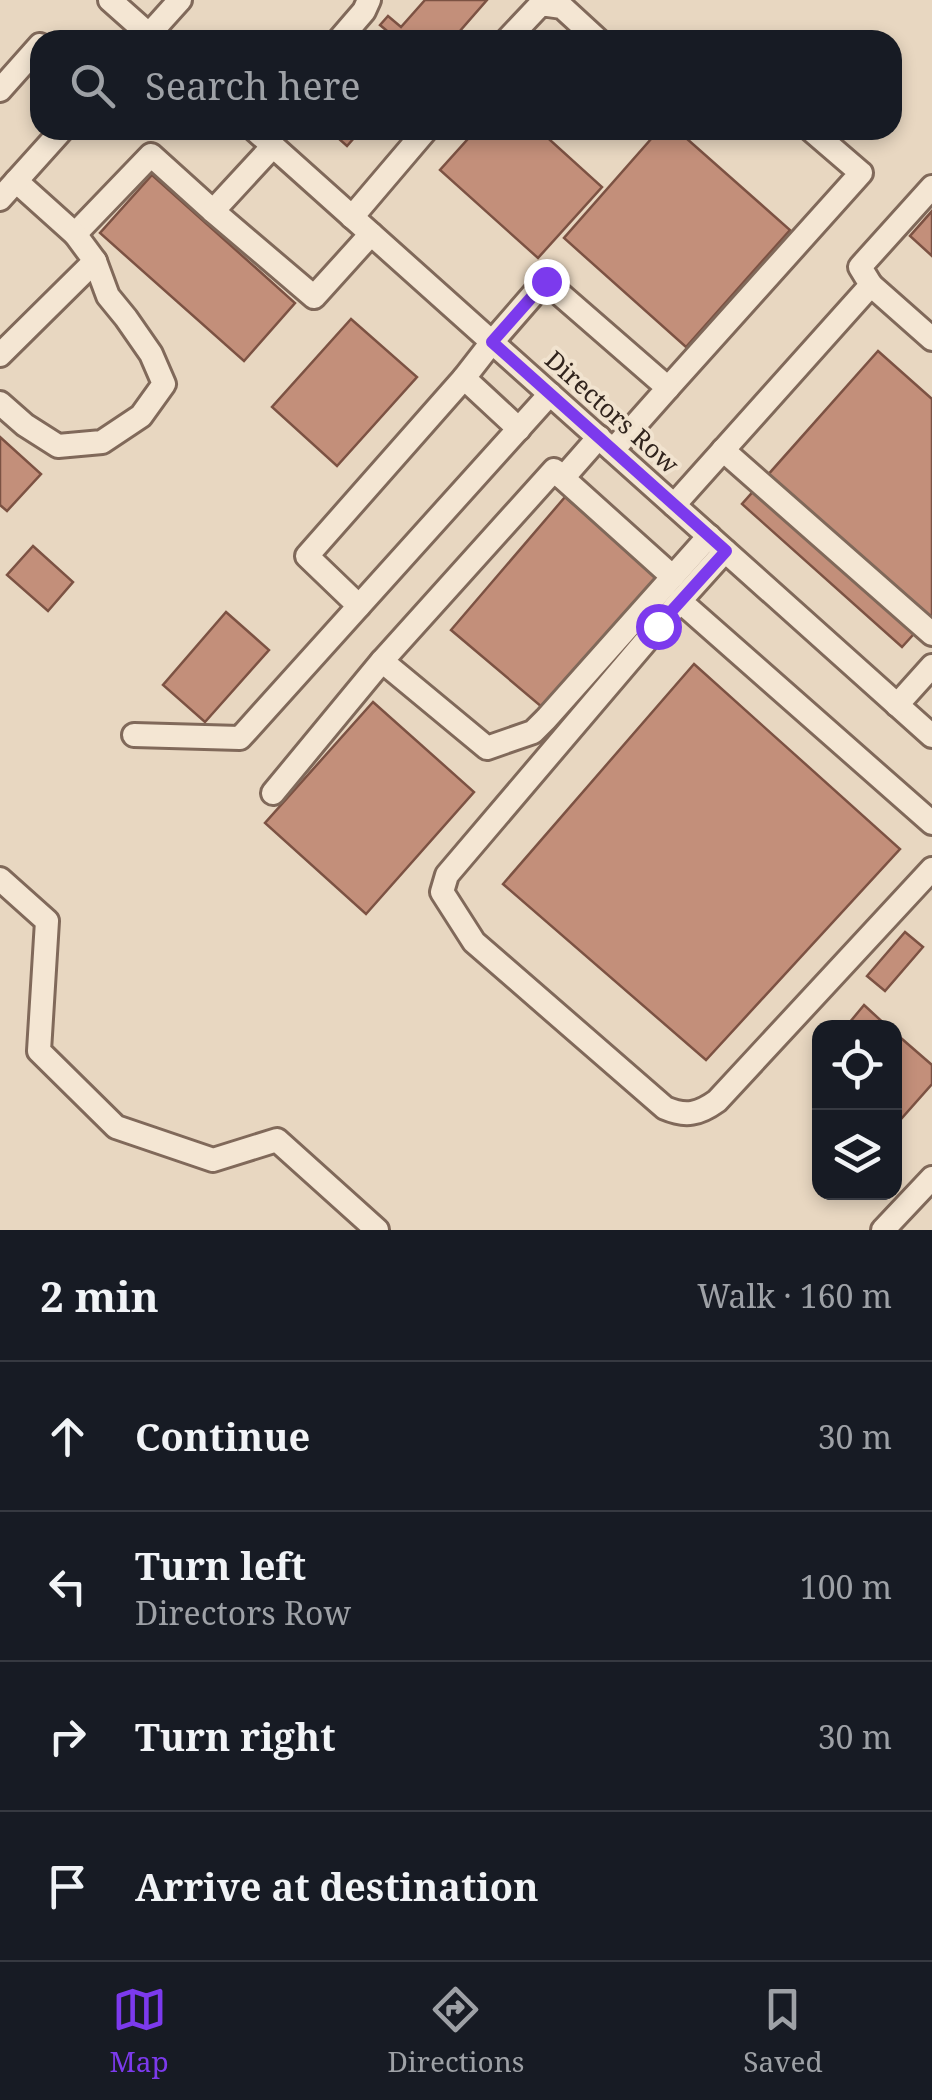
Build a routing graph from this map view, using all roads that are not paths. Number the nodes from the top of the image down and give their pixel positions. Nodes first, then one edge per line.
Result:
1 (110, 0) edge
2 (180, 0) edge
3 (369, 0) edge
4 (141, 30) edge
5 (156, 30) edge
6 (348, 30) edge
7 (516, 30) edge
8 (587, 30) edge
9 (30, 57) edge
10 (0, 90) edge
11 (53, 140) edge
12 (256, 140) edge
13 (267, 140) edge
14 (417, 140) edge
15 (823, 140) edge
16 (932, 188) edge
17 (6, 190) edge
18 (213, 212) junction
19 (352, 217) junction
20 (75, 234) junction
21 (371, 234) junction
22 (94, 261) junction
23 (871, 285) junction
24 (932, 339) edge
25 (492, 342) junction
26 (0, 355) edge
27 (464, 378) junction
28 (668, 388) junction
29 (550, 394) junction
30 (0, 402) edge
31 (519, 429) junction
32 (606, 444) junction
33 (723, 450) junction
34 (563, 478) junction
35 (674, 505) junction
36 (718, 544) junction
37 (673, 577) junction
38 (680, 601) junction
39 (359, 606) junction
40 (932, 634) edge
41 (382, 661) junction
42 (932, 666) edge
43 (897, 704) junction
44 (134, 736) dead end
45 (932, 736) edge
46 (273, 793) dead end
47 (932, 823) edge
48 (932, 869) edge
49 (0, 879) edge
50 (932, 1178) edge
51 (378, 1230) edge
52 (883, 1230) edge

1 - 4 street
2 - 5 street
3 - 6 street
7 - 8 street
9 - 10 street
11 - 17 street
12 - 18 street
13 - 19 street, Directors Row
14 - 19 street
15 - 28 street
16 - 23 street
17 - 20 street
18 - 20 street
18 - 21 street
19 - 21 street, Directors Row
20 - 22 street
21 - 25 street, Directors Row
22 - 26 street
22 - 30 street
23 - 24 street
23 - 33 street
25 - 27 street
25 - 28 street
25 - 29 street, Directors Row
27 - 31 street
27 - 39 street
28 - 32 street
29 - 31 street
29 - 32 street, Directors Row
31 - 39 street
32 - 34 street
32 - 35 street, Directors Row
33 - 35 street
33 - 40 street
34 - 37 street
34 - 41 street
35 - 36 street, Directors Row
36 - 37 street
36 - 38 street
36 - 43 street, Directors Row
37 - 41 street
38 - 47 street
38 - 48 street
39 - 44 street
41 - 46 street
42 - 43 street
43 - 45 street, Directors Row
49 - 51 street
50 - 52 street

